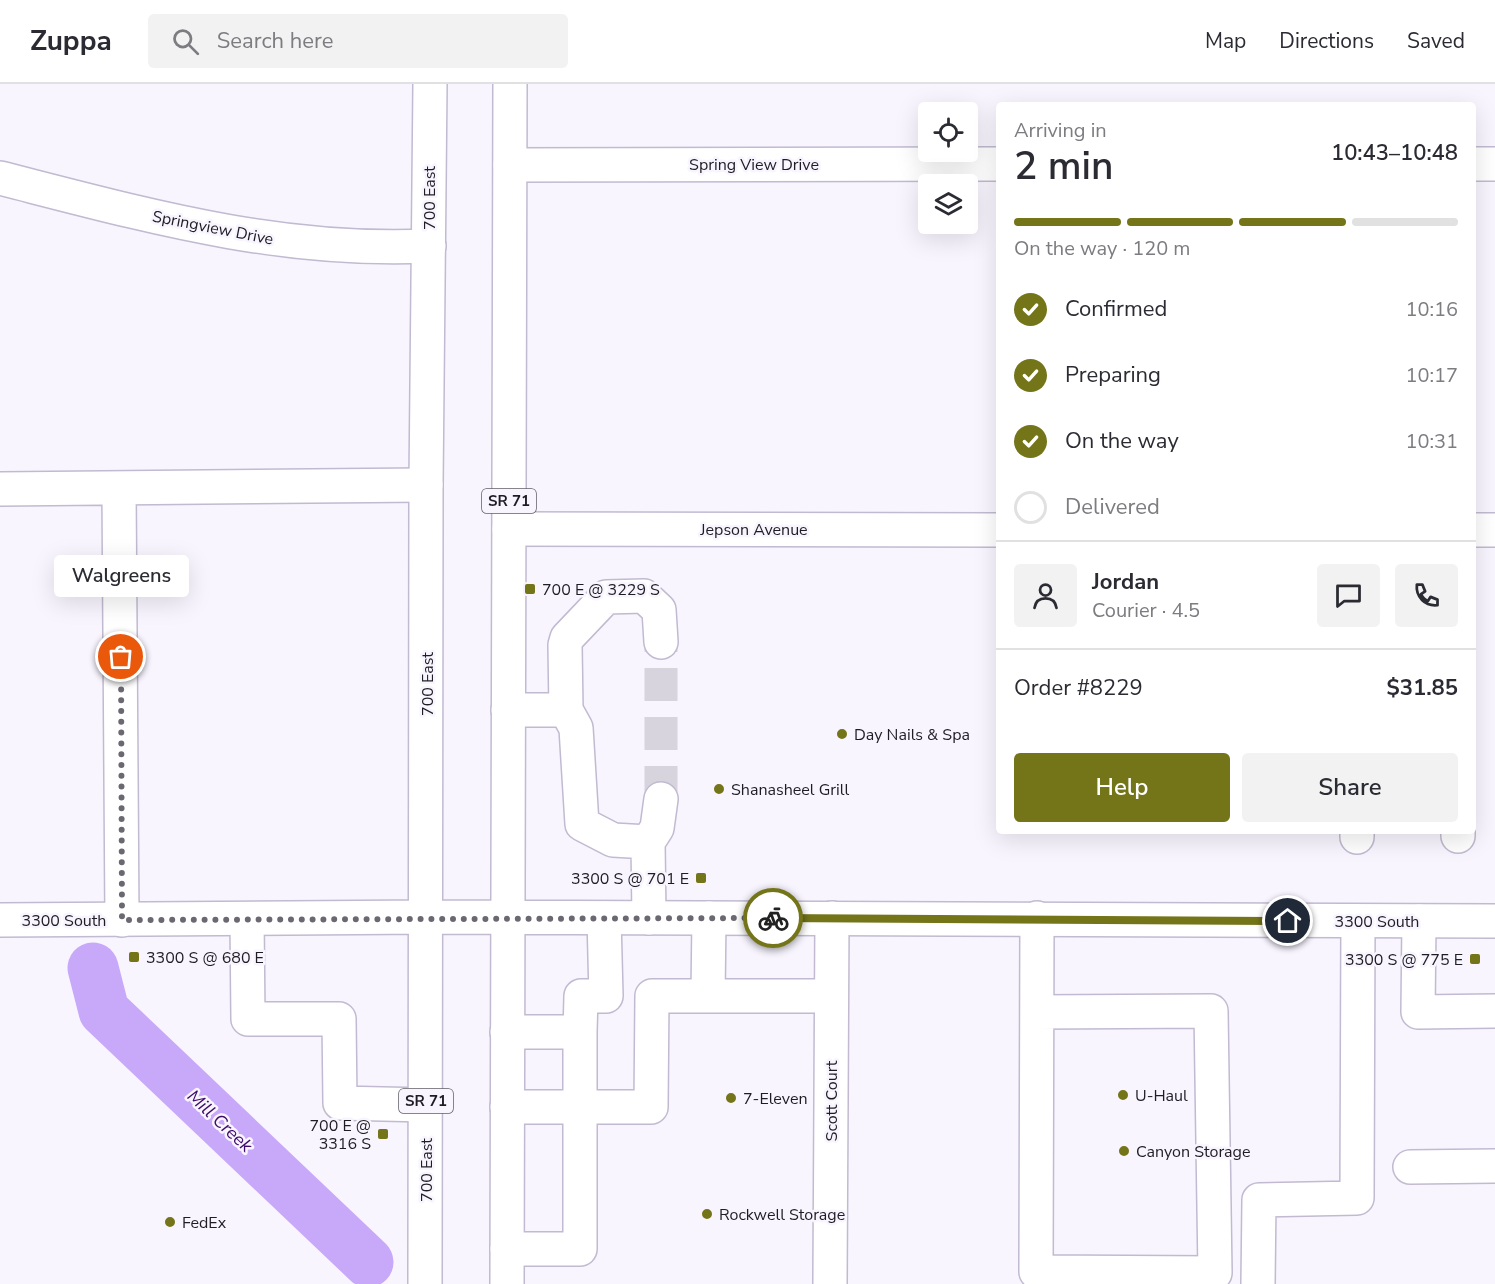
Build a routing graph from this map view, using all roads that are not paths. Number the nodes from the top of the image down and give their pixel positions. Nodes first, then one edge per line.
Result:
1 (430, 84) edge
2 (510, 84) edge
3 (996, 164) edge
4 (1476, 164) edge
5 (1495, 164) edge
6 (510, 165) junction
7 (0, 178) edge
8 (429, 246) junction
9 (426, 485) junction
10 (119, 488) junction
11 (0, 489) edge
12 (509, 529) junction
13 (996, 530) edge
14 (1476, 530) edge
15 (1495, 530) edge
16 (661, 642) tunnel mouth
17 (508, 710) junction
18 (566, 710) junction
19 (660, 800) tunnel mouth
20 (648, 842) junction
21 (427, 918) junction
22 (508, 918) junction
23 (604, 918) junction
24 (649, 918) junction
25 (709, 918) junction
26 (832, 918) junction
27 (1037, 918) junction
28 (247, 919) junction
29 (0, 920) edge
30 (122, 920) junction
31 (1358, 921) junction
32 (1419, 921) junction
33 (1495, 921) edge
34 (708, 995) junction
35 (606, 996) junction
36 (652, 996) junction
37 (831, 996) junction
38 (1495, 1011) edge
39 (1037, 1012) junction
40 (507, 1032) junction
41 (580, 1032) junction
42 (426, 1105) junction
43 (507, 1107) junction
44 (581, 1107) junction
45 (1495, 1166) edge
46 (1410, 1167) dead end
47 (507, 1249) junction
48 (425, 1284) edge
49 (507, 1284) edge
50 (830, 1284) edge
51 (1258, 1284) edge

1 - 8 main road, 700 East / SR 71
2 - 6 main road, SR 71
3 - 6 main road, Spring View Drive
4 - 5 main road
6 - 12 main road, SR 71
7 - 8 main road, Springview Drive
8 - 9 main road, 700 East / SR 71
9 - 10 main road
9 - 21 main road, 700 East / SR 71
10 - 11 main road
10 - 30 main road
12 - 13 main road, Jepson Avenue
12 - 17 main road, SR 71
14 - 15 main road
16 - 18 main road
17 - 18 main road
17 - 22 main road, SR 71
18 - 20 main road
19 - 20 main road
20 - 24 main road
21 - 22 main road, 3300 South
21 - 28 main road, 3300 South
21 - 42 main road, 700 East / SR 71
22 - 23 main road, 3300 South
22 - 40 main road, SR 71
23 - 24 main road, 3300 South
23 - 35 main road
24 - 25 main road, 3300 South
25 - 26 main road, 3300 South
25 - 34 main road
26 - 27 main road, 3300 South
26 - 37 main road, Scott Court
27 - 31 main road, 3300 South
27 - 39 main road
28 - 30 main road, 3300 South
28 - 42 main road
29 - 30 main road, 3300 South
31 - 32 main road, 3300 South
31 - 51 main road
32 - 33 main road, 3300 South
32 - 38 main road
34 - 36 main road
34 - 37 main road
35 - 36 main road
35 - 41 main road
36 - 44 main road
37 - 50 main road, Scott Court
39 - 39 main road
40 - 41 main road
40 - 43 main road, SR 71
41 - 44 main road
42 - 48 main road, 700 East / SR 71
43 - 44 main road
43 - 47 main road, SR 71
44 - 47 main road
45 - 46 main road
47 - 49 main road, SR 71

